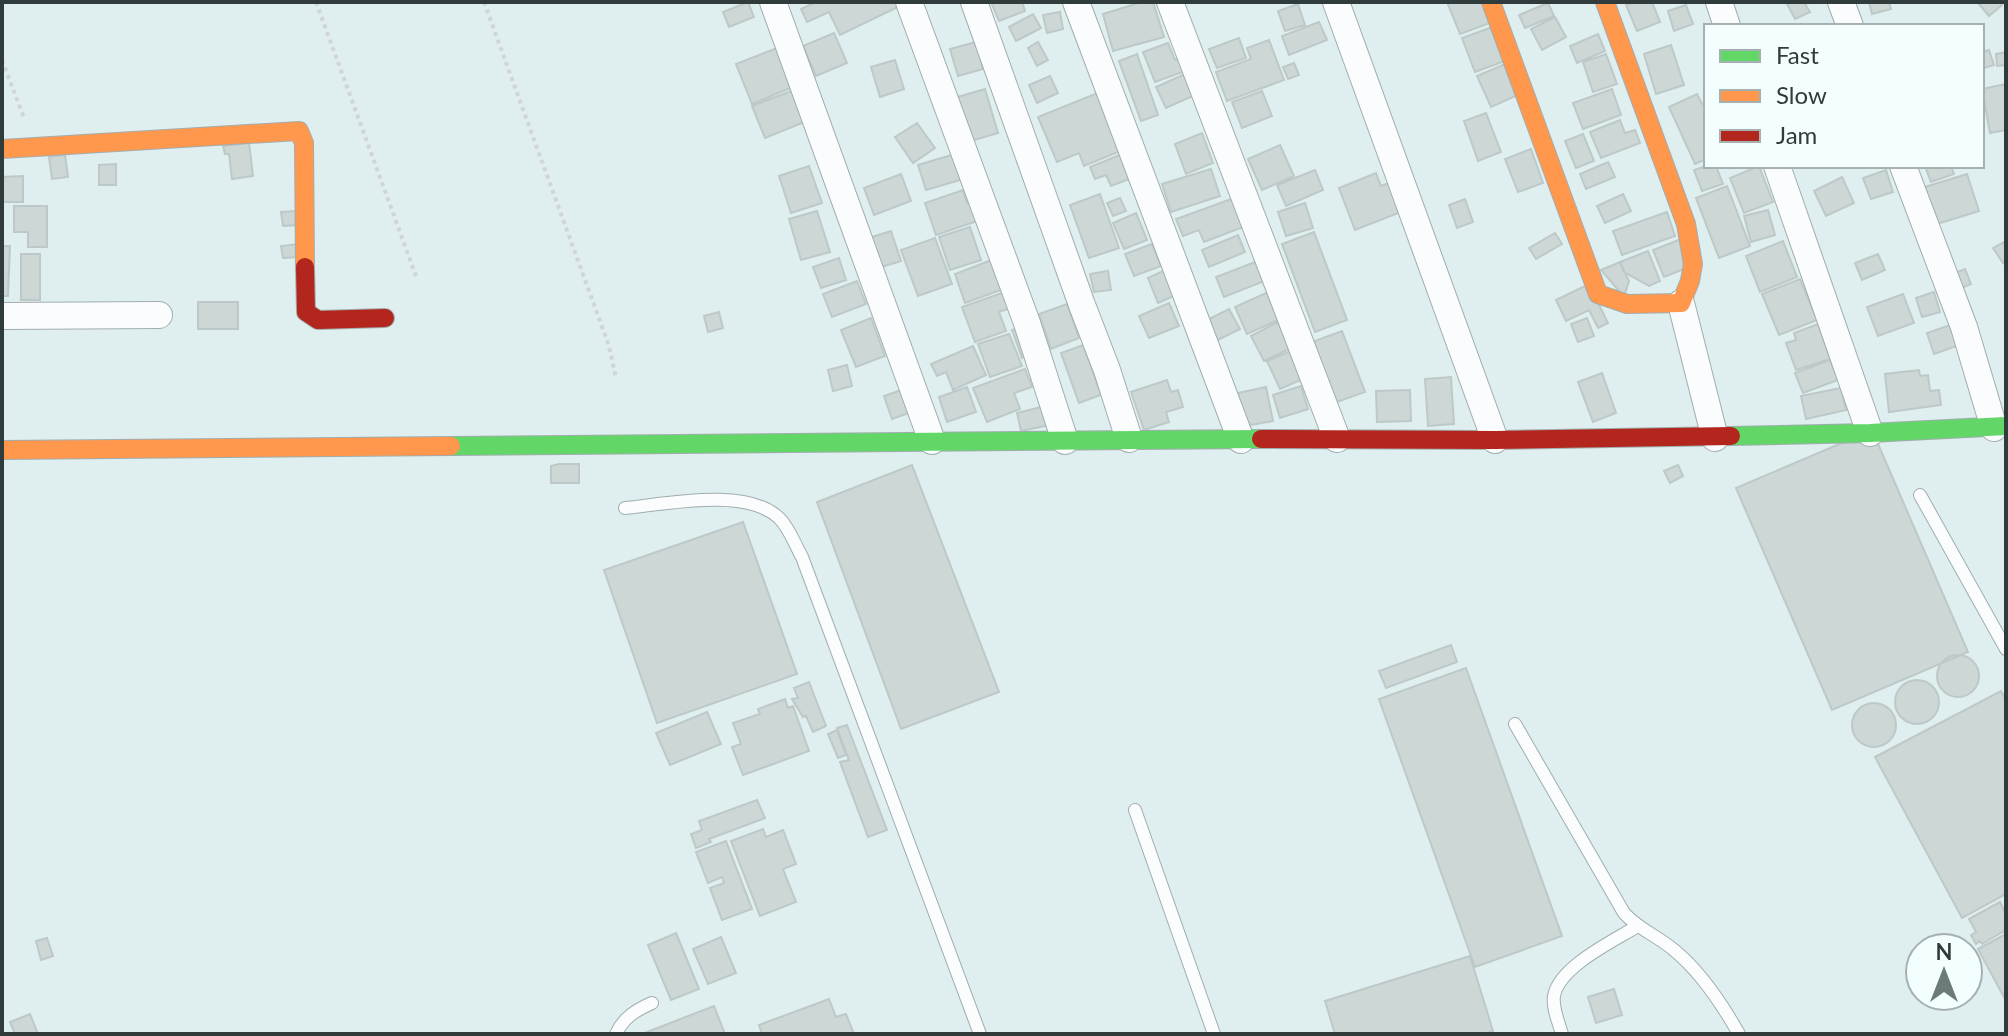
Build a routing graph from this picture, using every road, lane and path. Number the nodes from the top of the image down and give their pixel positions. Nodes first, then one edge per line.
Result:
1 (316, 2) edge
2 (484, 2) edge
3 (773, 2) edge
4 (909, 2) edge
5 (974, 2) edge
6 (1076, 2) edge
7 (1170, 2) edge
8 (1336, 2) edge
9 (1491, 2) edge
10 (1605, 2) edge
11 (1719, 2) edge
12 (1841, 2) edge
13 (1726, 24) edge
14 (1849, 24) edge
15 (2, 60) edge
16 (35, 147) junction
17 (2, 149) edge
18 (1778, 168) edge
19 (1904, 168) edge
20 (416, 276) dead end
21 (1681, 303) junction
22 (159, 315) dead end
23 (2, 316) edge
24 (385, 318) dead end
25 (616, 378) dead end
26 (2000, 427) edge
27 (1870, 433) junction
28 (1715, 438) junction
29 (1129, 439) junction
30 (1337, 439) junction
31 (1241, 440) junction
32 (1495, 440) junction
33 (932, 441) junction
34 (1065, 441) junction
35 (2, 450) edge
36 (1920, 495) dead end
37 (625, 508) dead end
38 (2006, 649) edge
39 (1515, 724) dead end
40 (1135, 810) dead end
41 (1636, 927) junction
42 (652, 1003) dead end
43 (616, 1034) edge
44 (980, 1034) edge
45 (1214, 1034) edge
46 (1562, 1034) edge
47 (1739, 1034) edge

1 - 20 path
2 - 25 path
3 - 33 street
4 - 34 street
5 - 29 street
6 - 31 street
7 - 30 street
8 - 32 street
9 - 21 street
10 - 21 street
11 - 13 street
12 - 14 street
15 - 16 path
16 - 17 street
16 - 24 street
18 - 27 street
19 - 26 street
21 - 28 street
22 - 23 street
26 - 27 street
27 - 28 street
28 - 32 street
29 - 31 street
29 - 34 street
30 - 31 street
30 - 32 street
33 - 34 street
33 - 35 street
36 - 38 lane
37 - 44 lane
39 - 41 lane
40 - 45 lane
41 - 46 lane
41 - 47 lane
42 - 43 lane

